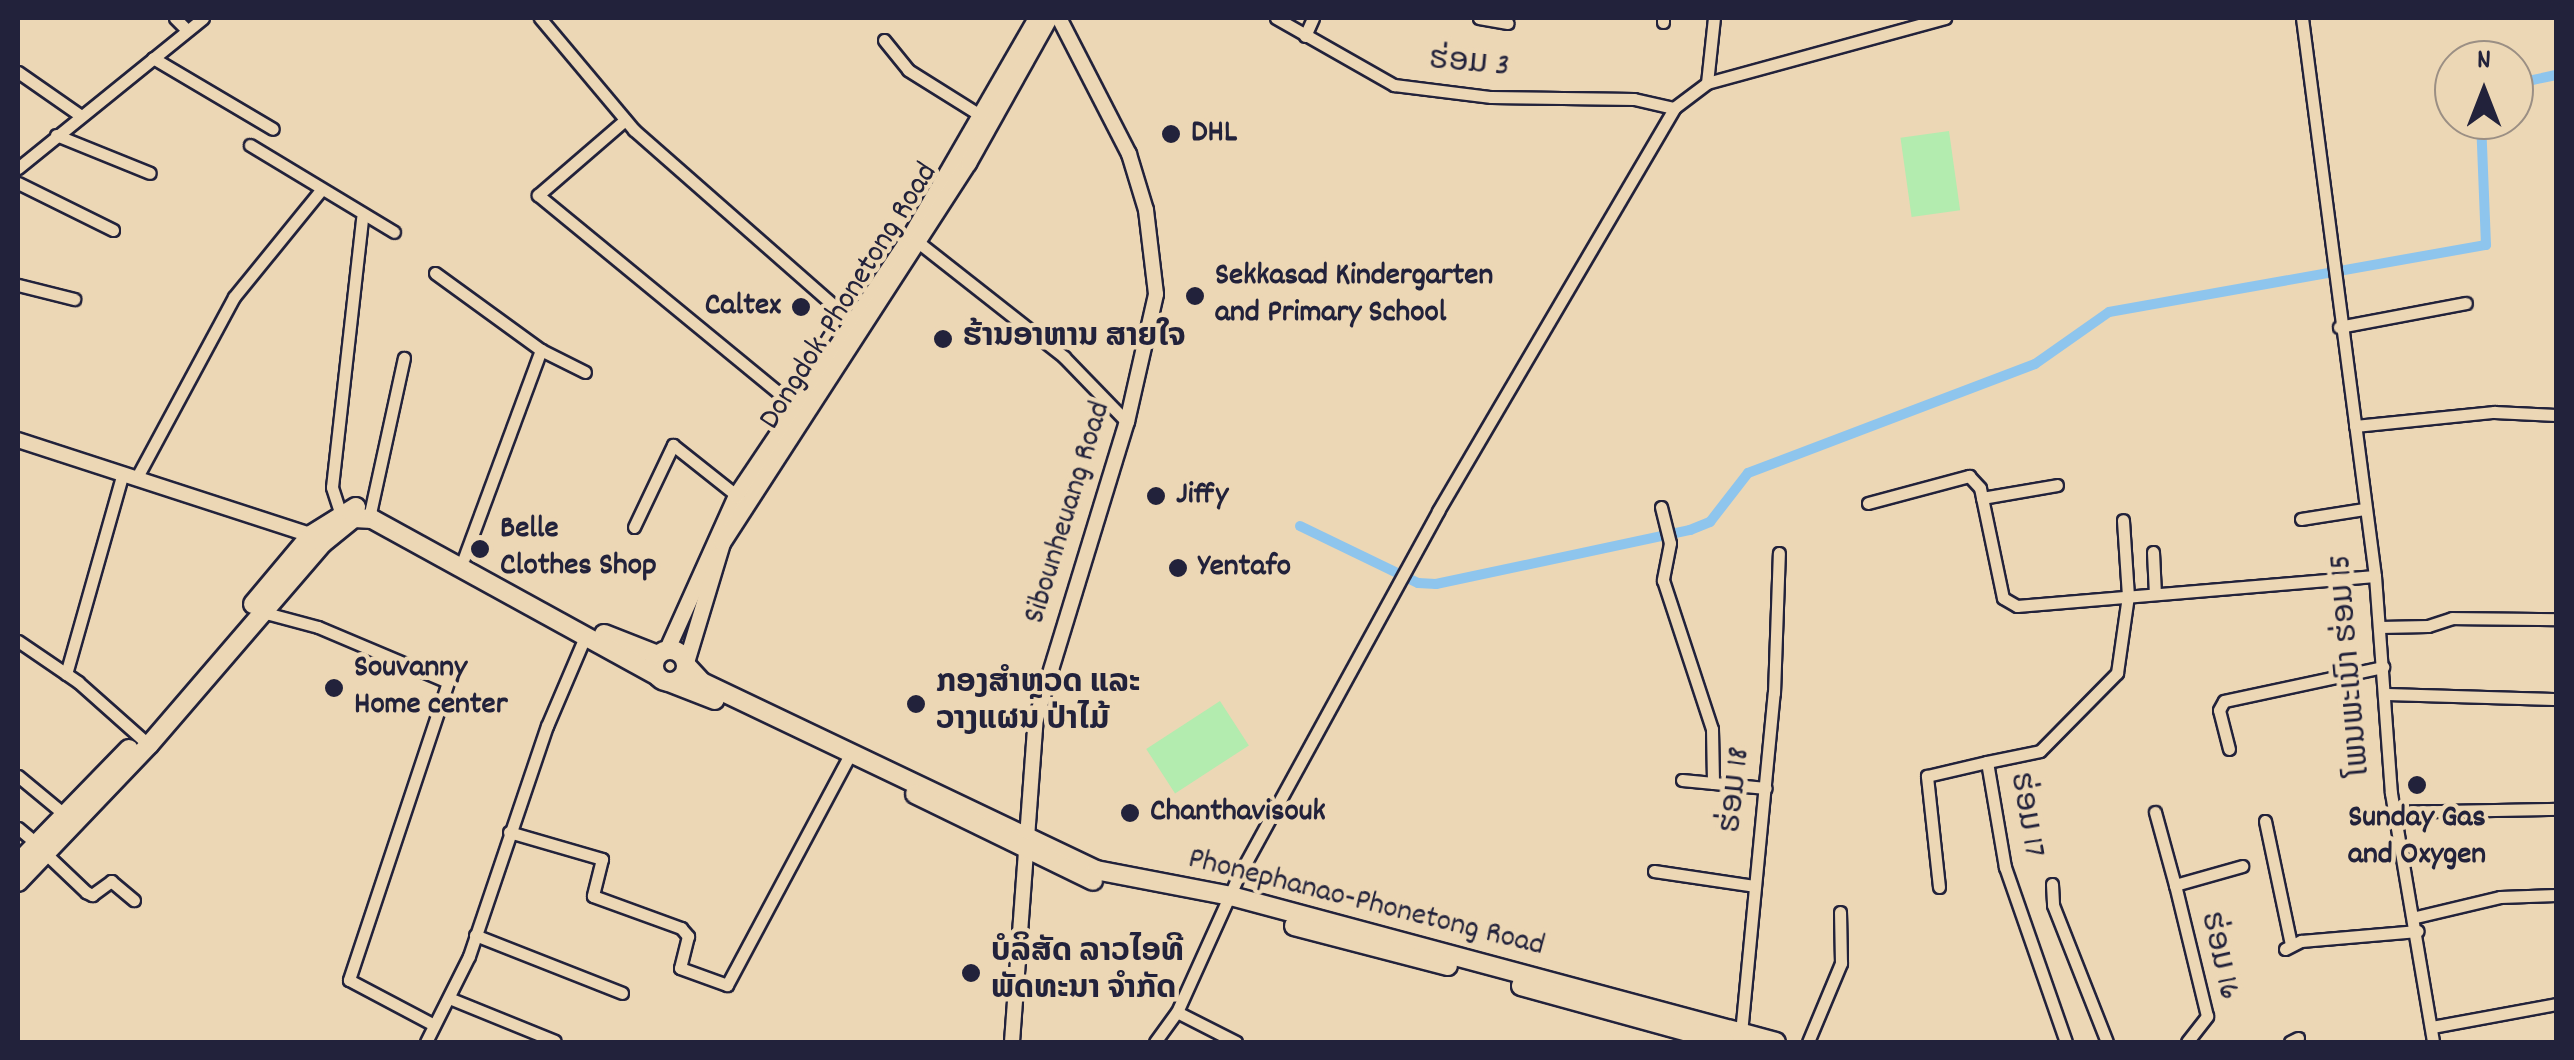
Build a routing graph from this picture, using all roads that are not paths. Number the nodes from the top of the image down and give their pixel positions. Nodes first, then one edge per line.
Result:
1 (175, 18) edge
2 (203, 18) edge
3 (540, 18) edge
4 (1036, 18) edge
5 (1049, 18) edge
6 (1060, 18) edge
7 (1276, 18) edge
8 (1314, 18) edge
9 (1480, 18) edge
10 (1714, 18) edge
11 (1945, 18) edge
12 (2302, 18) edge
13 (1508, 22) dead end
14 (188, 30) junction
15 (1305, 36) junction
16 (884, 40) dead end
17 (153, 58) junction
18 (18, 72) edge
19 (1707, 83) junction
20 (1674, 108) junction
21 (80, 116) junction
22 (980, 116) junction
23 (626, 120) junction
24 (273, 129) dead end
25 (56, 135) junction
26 (250, 145) dead end
27 (18, 168) edge
28 (150, 173) dead end
29 (18, 182) edge
30 (320, 191) junction
31 (362, 218) junction
32 (113, 230) dead end
33 (394, 232) dead end
34 (918, 242) junction
35 (435, 273) dead end
36 (18, 286) edge
37 (74, 299) dead end
38 (2466, 303) dead end
39 (858, 326) junction
40 (2339, 327) junction
41 (541, 350) junction
42 (404, 358) dead end
43 (585, 372) dead end
44 (803, 412) junction
45 (2556, 415) edge
46 (1127, 422) junction
47 (2355, 426) junction
48 (18, 440) edge
49 (130, 475) junction
50 (2057, 485) dead end
51 (736, 496) junction
52 (1982, 498) junction
53 (1868, 504) dead end
54 (1661, 507) dead end
55 (2364, 509) junction
56 (340, 512) junction
57 (371, 512) junction
58 (2302, 519) dead end
59 (2123, 520) dead end
60 (634, 527) dead end
61 (318, 538) junction
62 (2153, 552) dead end
63 (1779, 553) dead end
64 (464, 558) junction
65 (2374, 576) junction
66 (2155, 594) junction
67 (2128, 596) junction
68 (694, 601) junction
69 (262, 612) junction
70 (2556, 619) edge
71 (2380, 627) junction
72 (585, 637) junction
73 (18, 641) edge
74 (662, 653) junction
75 (686, 664) junction
76 (2383, 667) junction
77 (66, 674) junction
78 (662, 679) junction
79 (2384, 694) junction
80 (2556, 700) edge
81 (144, 742) junction
82 (2229, 749) dead end
83 (859, 761) junction
84 (1987, 762) junction
85 (18, 776) edge
86 (1682, 780) dead end
87 (1714, 783) junction
88 (1766, 788) junction
89 (2556, 808) edge
90 (2155, 812) dead end
91 (2394, 812) junction
92 (64, 814) junction
93 (2265, 821) dead end
94 (18, 828) edge
95 (510, 832) junction
96 (1023, 842) junction
97 (40, 848) junction
98 (18, 863) edge
99 (2242, 866) dead end
100 (1654, 871) dead end
101 (18, 882) edge
102 (2052, 884) dead end
103 (2175, 885) junction
104 (1754, 886) junction
105 (1939, 887) dead end
106 (2556, 895) edge
107 (134, 900) dead end
108 (1230, 902) junction
109 (1840, 912) dead end
110 (2416, 917) junction
111 (2418, 931) junction
112 (475, 935) junction
113 (622, 993) dead end
114 (450, 998) junction
115 (2556, 1004) edge
116 (1177, 1012) junction
117 (434, 1025) junction
118 (2432, 1028) junction
119 (1733, 1038) edge
120 (555, 1041) edge
121 (426, 1042) edge
122 (1012, 1042) edge
123 (1155, 1042) edge
124 (1236, 1042) edge
125 (1776, 1042) edge
126 (1808, 1042) edge
127 (2066, 1042) edge
128 (2107, 1042) edge
129 (2187, 1042) edge
130 (2433, 1042) edge

1 - 14 street
2 - 14 street
3 - 23 street
4 - 22 main road, Dongdok-Phonetong Road
5 - 34 main road, Dongdok-Phonetong Road
6 - 46 street, Sibounheuang Road
7 - 15 street, ຮ່ອມ 3
8 - 15 street
9 - 13 street
10 - 19 street
11 - 19 street
12 - 40 street, ໂພນພະເນົາ ຮ່ອມ 15
14 - 17 street
15 - 20 street, ຮ່ອມ 3
16 - 22 street
17 - 21 street
17 - 24 street
18 - 21 street
19 - 20 street
20 - 108 street
21 - 25 street
22 - 39 main road, Dongdok-Phonetong Road
23 - 39 street
23 - 44 street
25 - 27 street
25 - 28 street
26 - 30 street
29 - 32 street
30 - 31 street
30 - 49 street
31 - 33 street
31 - 56 street
34 - 39 main road, Dongdok-Phonetong Road
34 - 46 street
35 - 41 street
36 - 37 street
38 - 40 street
39 - 44 main road, Dongdok-Phonetong Road
40 - 47 street, ໂພນພະເນົາ ຮ່ອມ 15
41 - 43 street
41 - 64 street
42 - 57 street
44 - 51 main road, Dongdok-Phonetong Road
44 - 68 main road, Dongdok-Phonetong Road
45 - 47 street
46 - 96 street, Sibounheuang Road
47 - 55 street, ໂພນພະເນົາ ຮ່ອມ 15
48 - 49 street
49 - 61 street
49 - 77 street
50 - 52 street
51 - 60 street
51 - 68 main road, Dongdok-Phonetong Road
52 - 53 street
52 - 67 street
54 - 87 street
55 - 58 street
55 - 65 street, ໂພນພະເນົາ ຮ່ອມ 15
56 - 57 main road
56 - 61 main road
57 - 61 main road
57 - 64 main road, Phonephanao-Phonetong Road
57 - 72 main road, Phonephanao-Phonetong Road
59 - 67 street
61 - 69 main road
61 - 81 main road
62 - 66 street
63 - 88 street, ຮ່ອມ 18
64 - 74 main road, Phonephanao-Phonetong Road
65 - 66 street
65 - 71 street, ໂພນພະເນົາ ຮ່ອມ 15
66 - 67 street
67 - 84 street
68 - 74 main road
68 - 75 main road
69 - 81 main road
69 - 117 street
70 - 71 street
71 - 76 street, ໂພນພະເນົາ ຮ່ອມ 15
72 - 78 main road, Phonephanao-Phonetong Road
72 - 95 street
73 - 77 street
74 - 75 main road, Phonephanao-Phonetong Road
74 - 78 main road
75 - 78 main road
75 - 83 main road, Phonephanao-Phonetong Road
76 - 79 street, ໂພນພະເນົາ ຮ່ອມ 15
76 - 82 street
77 - 81 street
78 - 83 main road, Phonephanao-Phonetong Road
79 - 80 street
79 - 91 street, ໂພນພະເນົາ ຮ່ອມ 15
81 - 92 main road
81 - 97 main road
83 - 95 street
83 - 96 main road, Phonephanao-Phonetong Road
84 - 105 street, ຮ່ອມ 17
84 - 127 street, ຮ່ອມ 17
85 - 92 street
86 - 87 street
87 - 88 street
88 - 104 street, ຮ່ອມ 18
89 - 91 street
90 - 103 street
91 - 110 street, ໂພນພະເນົາ ຮ່ອມ 15
92 - 97 main road
93 - 111 street
94 - 97 street
95 - 112 street
96 - 108 main road, Phonephanao-Phonetong Road
96 - 122 street, Sibounheuang Road
97 - 98 main road
97 - 101 main road
97 - 107 street
99 - 103 street, ຮ່ອມ 16
100 - 104 street
102 - 128 street
103 - 129 street, ຮ່ອມ 16
104 - 119 street, ຮ່ອມ 18
106 - 110 street
108 - 116 street
108 - 119 main road, Phonephanao-Phonetong Road
109 - 126 street
110 - 111 street, ໂພນພະເນົາ ຮ່ອມ 15
111 - 118 street, ໂພນພະເນົາ ຮ່ອມ 15
112 - 113 street
112 - 114 street
114 - 117 street
114 - 120 street
115 - 118 street
116 - 123 street
116 - 124 street
117 - 121 street
118 - 130 street, ໂພນພະເນົາ ຮ່ອມ 15
119 - 125 main road, Phonephanao-Phonetong Road

